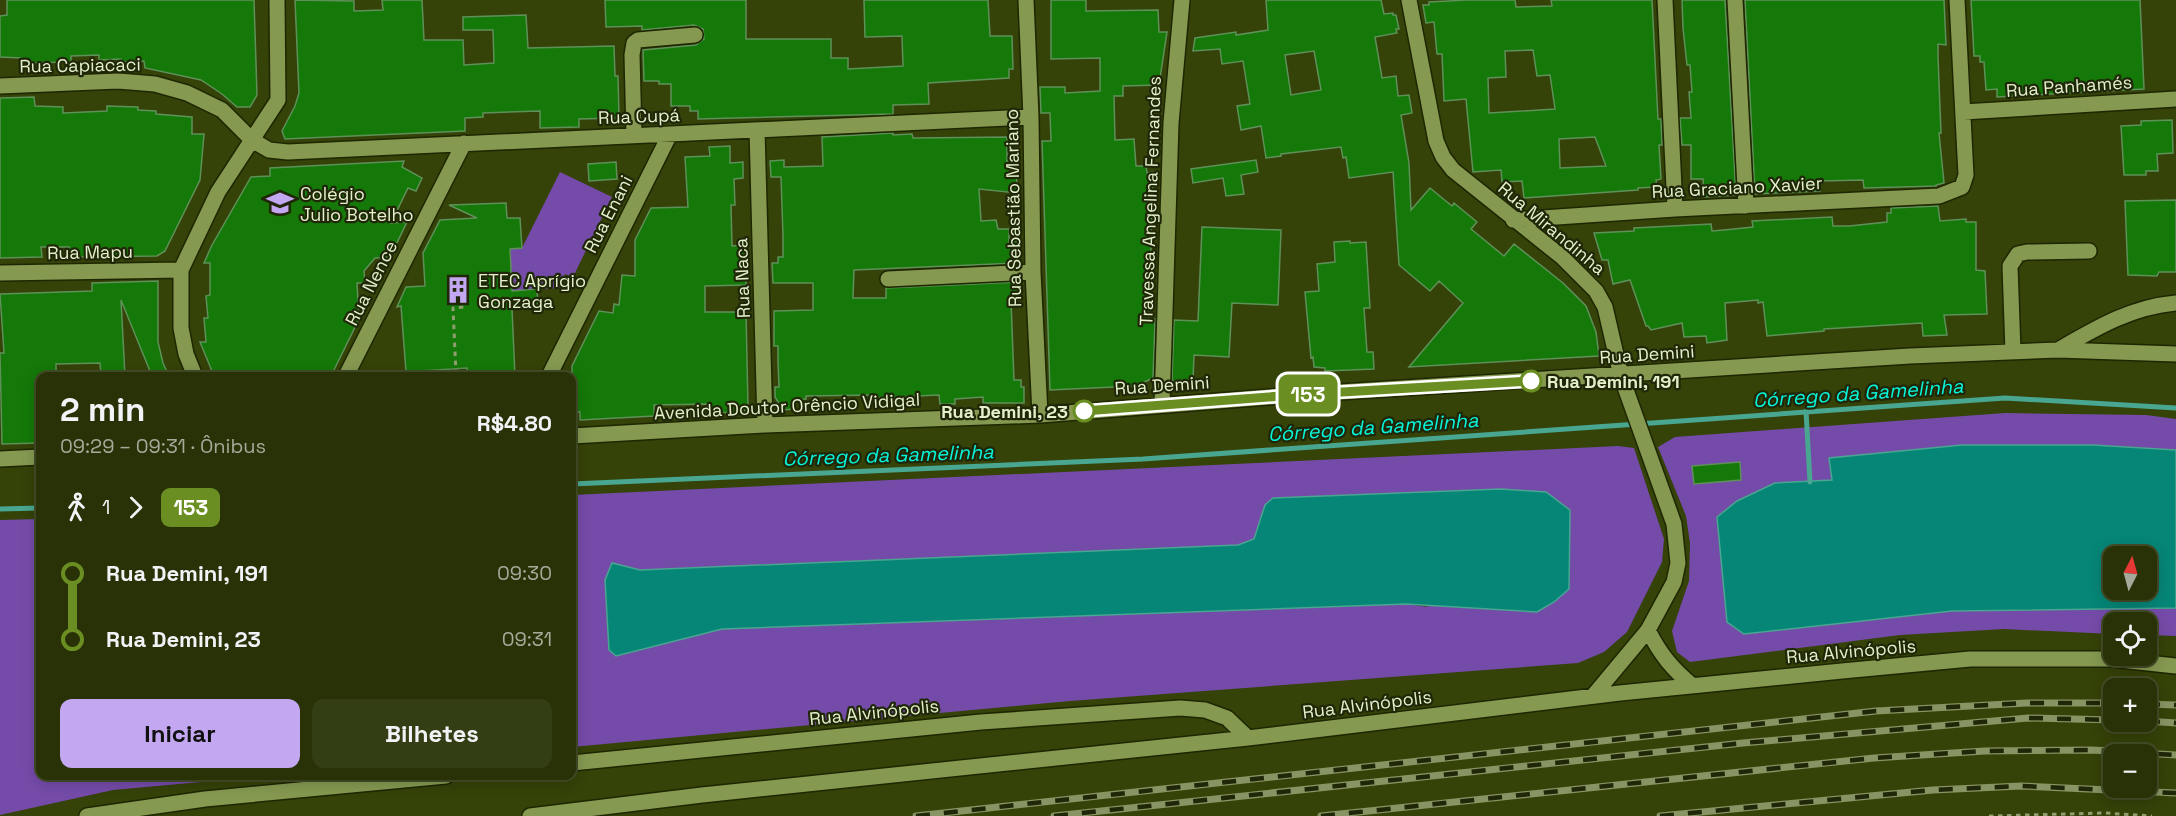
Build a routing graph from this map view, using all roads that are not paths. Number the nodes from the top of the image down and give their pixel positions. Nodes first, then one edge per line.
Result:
1 (277, 0) edge
2 (1026, 0) edge
3 (1182, 0) edge
4 (1409, 0) edge
5 (1665, 0) edge
6 (1736, 0) edge
7 (1957, 0) edge
8 (695, 35) dead end
9 (0, 86) edge
10 (2176, 99) edge
11 (1963, 112) junction
12 (1031, 117) junction
13 (757, 130) junction
14 (670, 134) junction
15 (634, 135) junction
16 (252, 140) junction
17 (464, 143) junction
18 (1746, 206) junction
19 (1674, 209) junction
20 (1513, 220) junction
21 (2089, 251) dead end
22 (181, 270) junction
23 (1033, 272) junction
24 (0, 273) edge
25 (888, 279) dead end
26 (2176, 303) edge
27 (2058, 350) junction
28 (2013, 352) junction
29 (2176, 354) edge
30 (193, 372) edge
31 (348, 372) edge
32 (551, 372) edge
33 (1621, 376) junction
34 (1162, 404) junction
35 (1040, 415) junction
36 (765, 425) junction
37 (576, 436) edge
38 (36, 457) edge
39 (0, 459) edge
40 (1648, 630) junction
41 (2176, 666) edge
42 (1693, 686) junction
43 (1593, 696) junction
44 (1248, 738) junction
45 (576, 763) edge
46 (404, 780) edge
47 (87, 816) edge
48 (530, 816) edge

1 - 16 street
2 - 12 street, Rua Sebastião Mariano
3 - 34 street, Travessa Angelina Fernandes
4 - 20 street, Rua Mirandinha
5 - 19 street
6 - 18 street
7 - 11 street
8 - 15 street
9 - 16 street, Rua Capiacaci
10 - 11 street, Rua Panhamés
11 - 18 street, Rua Graciano Xavier
12 - 13 street, Rua Cupá
12 - 23 street, Rua Sebastião Mariano
13 - 14 street, Rua Cupá
13 - 36 street, Rua Naca
14 - 15 street, Rua Cupá
14 - 32 street, Rua Enani
15 - 17 street, Rua Cupá
16 - 17 street, Rua Cupá
16 - 22 street
17 - 31 street, Rua Nence
18 - 19 street, Rua Graciano Xavier
19 - 20 street, Rua Graciano Xavier
20 - 33 street, Rua Mirandinha
21 - 28 street
22 - 24 street, Rua Mapu
22 - 30 street
23 - 25 street
23 - 35 street, Rua Sebastião Mariano
26 - 27 street, Rua Demini
27 - 28 street, Rua Demini
27 - 29 street
28 - 33 street, Rua Demini
33 - 34 street, Rua Demini
33 - 40 street, Rua Mirandinha
34 - 35 street, Rua Demini
35 - 36 street, Avenida Doutor Orêncio Vidigal
36 - 37 street, Avenida Doutor Orêncio Vidigal
38 - 39 street
40 - 42 street
40 - 43 street, Rua Mirandinha
41 - 42 street, Rua Alvinópolis
42 - 43 street, Rua Alvinópolis
43 - 44 street, Rua Alvinópolis
44 - 45 street, Rua Alvinópolis
44 - 48 street
46 - 47 street

